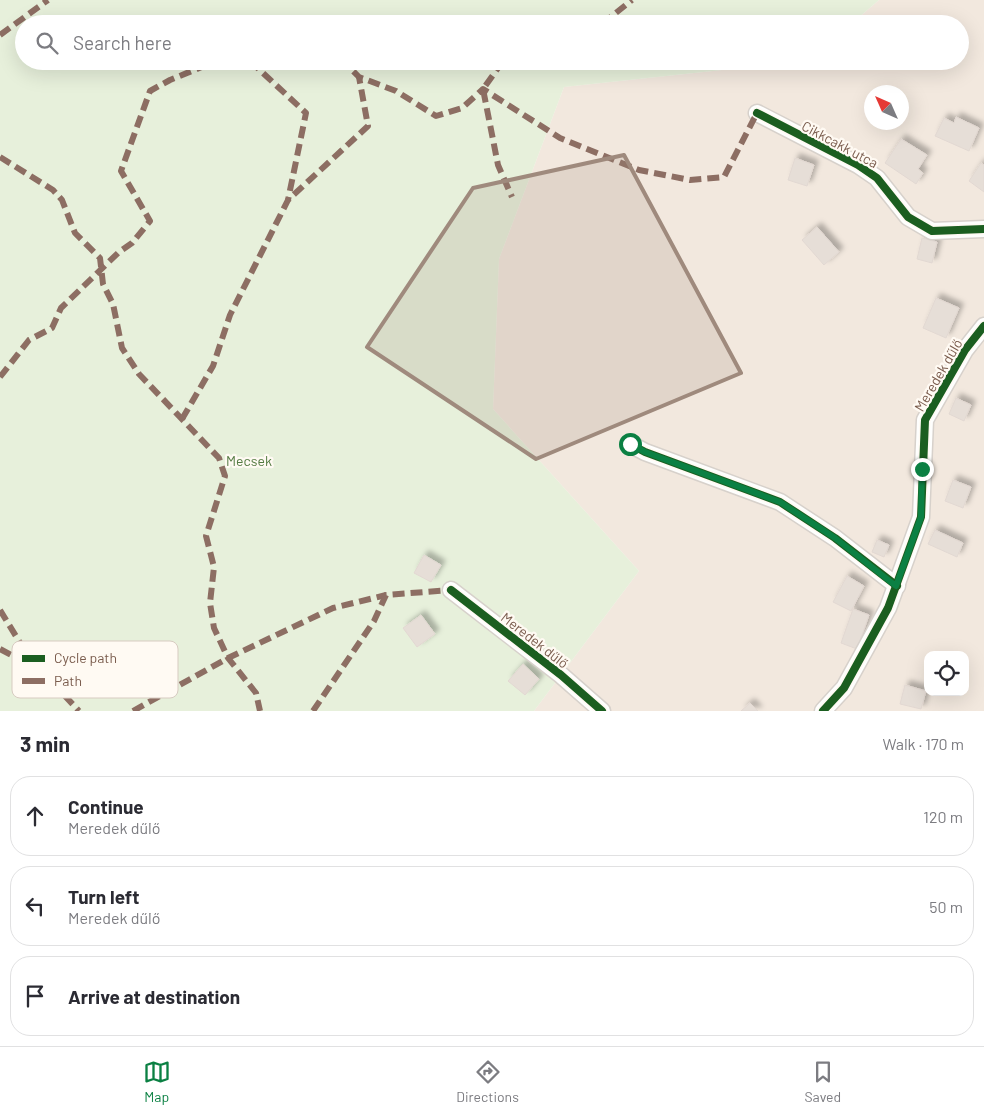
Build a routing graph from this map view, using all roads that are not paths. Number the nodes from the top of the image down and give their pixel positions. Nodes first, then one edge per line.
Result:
1 (757, 113) dead end
2 (984, 229) edge
3 (984, 326) edge
4 (630, 444) dead end
5 (896, 586) junction
6 (451, 590) dead end
7 (602, 711) edge
8 (823, 711) edge

1 - 2 street, Cikkcakk utca
3 - 5 street, Meredek dűlő
4 - 5 street
5 - 8 street, Meredek dűlő
6 - 7 street, Meredek dűlő

